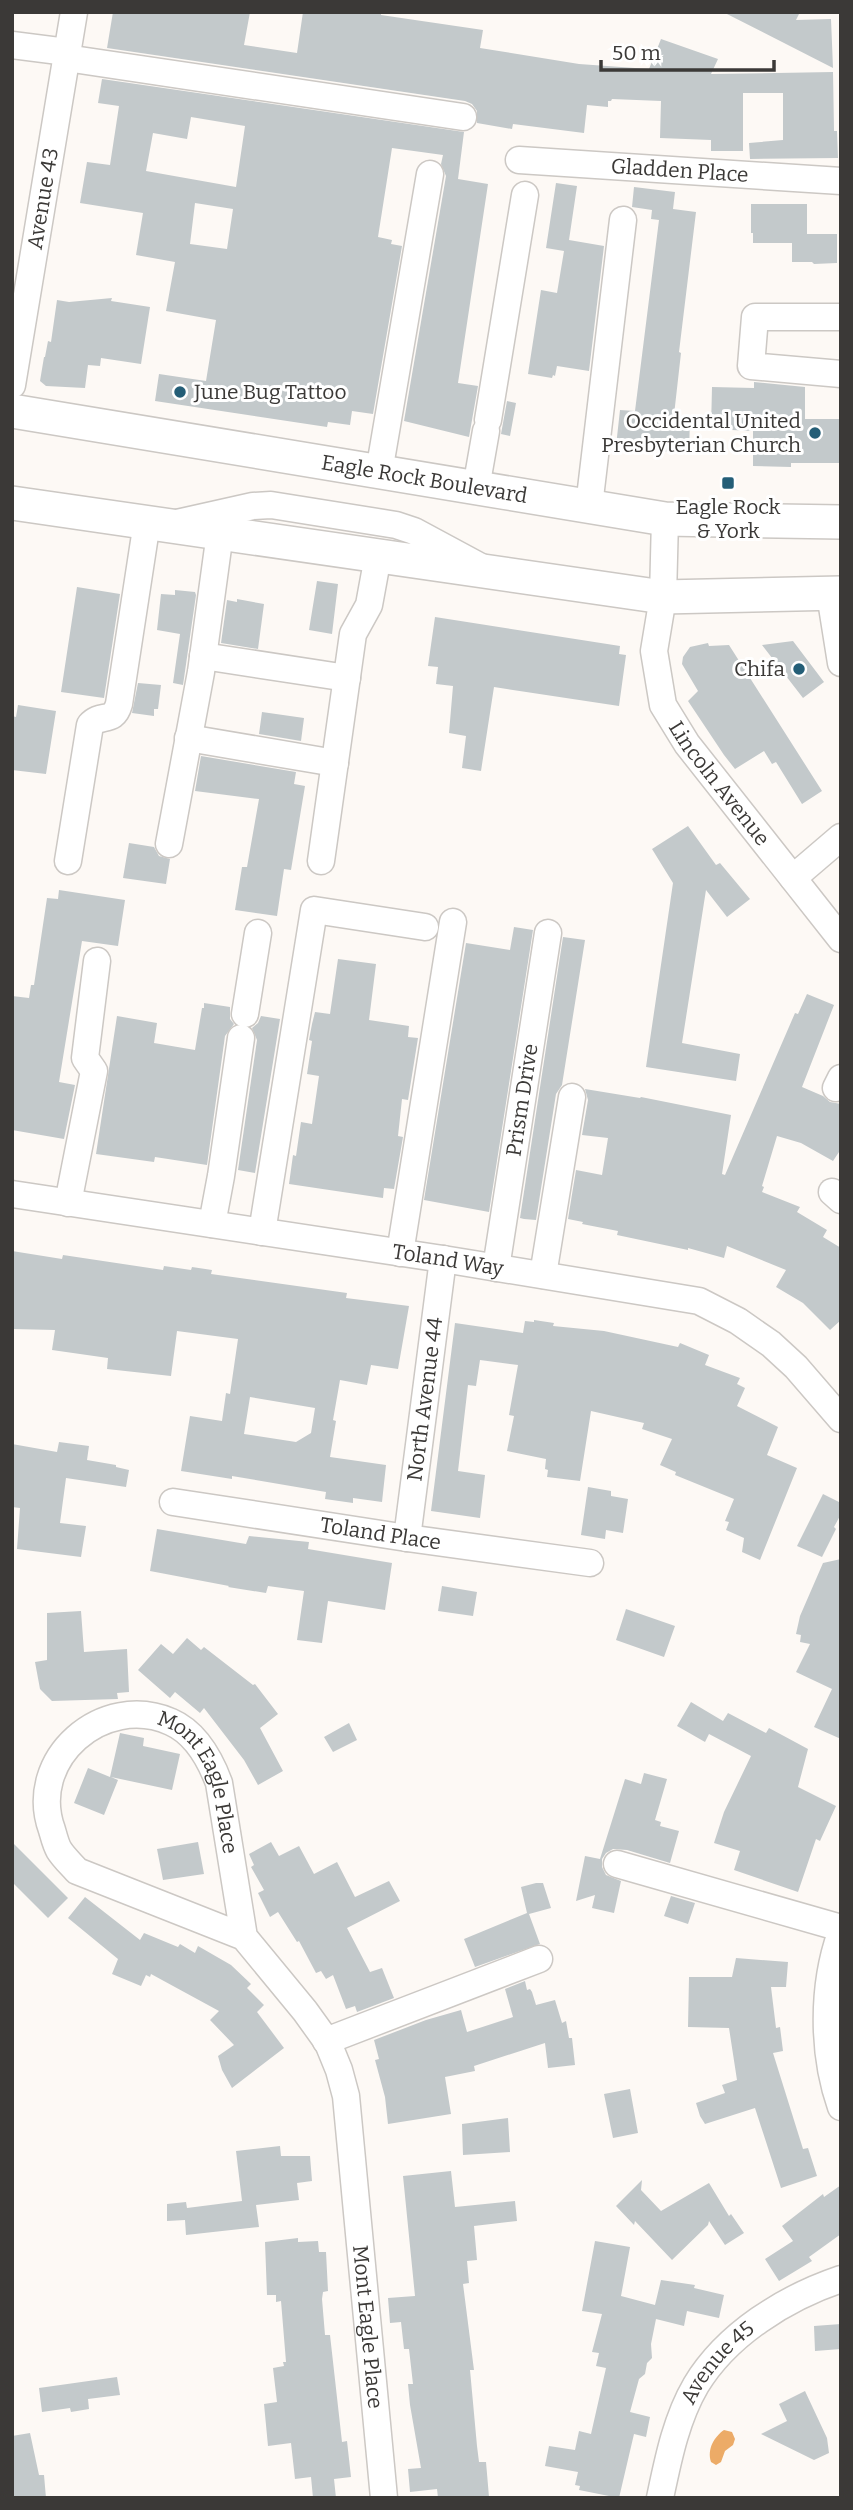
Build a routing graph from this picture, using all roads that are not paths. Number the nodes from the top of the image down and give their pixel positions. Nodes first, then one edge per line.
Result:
1 (74, 12) edge
2 (12, 45) edge
3 (67, 55) junction
4 (463, 117) dead end
5 (519, 160) dead end
6 (430, 174) dead end
7 (841, 181) edge
8 (524, 195) dead end
9 (630, 223) dead end
10 (841, 317) edge
11 (841, 373) edge
12 (12, 385) edge
13 (12, 411) edge
14 (379, 472) junction
15 (476, 488) junction
16 (12, 503) edge
17 (594, 507) junction
18 (665, 519) junction
19 (841, 522) edge
20 (156, 524) junction
21 (220, 533) junction
22 (378, 556) junction
23 (490, 572) junction
24 (835, 594) edge
25 (663, 597) junction
26 (840, 653) edge
27 (203, 656) junction
28 (347, 678) junction
29 (188, 738) junction
30 (335, 763) junction
31 (841, 837) edge
32 (169, 844) dead end
33 (68, 861) dead end
34 (321, 861) dead end
35 (793, 878) junction
36 (453, 922) dead end
37 (425, 926) dead end
38 (258, 933) dead end
39 (548, 933) dead end
40 (841, 939) edge
41 (97, 961) dead end
42 (572, 1097) dead end
43 (12, 1194) edge
44 (68, 1203) junction
45 (212, 1224) junction
46 (262, 1232) junction
47 (400, 1252) junction
48 (443, 1259) junction
49 (496, 1268) junction
50 (543, 1275) junction
51 (841, 1419) edge
52 (173, 1502) dead end
53 (407, 1538) junction
54 (590, 1563) dead end
55 (617, 1864) dead end
56 (841, 1930) edge
57 (244, 1937) junction
58 (539, 1959) dead end
59 (326, 2040) junction
60 (841, 2107) edge
61 (841, 2279) edge
62 (384, 2498) edge
63 (660, 2498) edge

1 - 3 street, Avenue 43
2 - 3 street
3 - 4 street
3 - 12 street, Avenue 43
5 - 7 street, Gladden Place
6 - 14 street
8 - 15 street
9 - 17 street
10 - 11 street
13 - 14 main road, Eagle Rock Boulevard
14 - 15 main road, Eagle Rock Boulevard
15 - 17 main road, Eagle Rock Boulevard
16 - 20 main road
17 - 18 main road, Eagle Rock Boulevard
18 - 19 main road, Eagle Rock Boulevard
18 - 25 street, Lincoln Avenue
20 - 21 main road
20 - 23 street
20 - 33 street
21 - 22 main road
21 - 27 street
22 - 23 main road
22 - 28 street
23 - 25 main road
24 - 25 main road
24 - 26 street
25 - 35 street, Lincoln Avenue
27 - 28 street
27 - 29 street
28 - 30 street
29 - 30 street
29 - 32 street
30 - 34 street
31 - 35 street
35 - 40 street, Lincoln Avenue
36 - 47 street
37 - 46 street
38 - 45 street
39 - 49 street, Prism Drive
41 - 44 street
42 - 50 street
43 - 44 street, Toland Way
44 - 45 street, Toland Way
45 - 46 street, Toland Way
46 - 47 street, Toland Way
47 - 48 street, Toland Way
48 - 49 street, Toland Way
48 - 53 street, North Avenue 44
49 - 50 street, Toland Way
50 - 51 street, Toland Way
52 - 53 street, Toland Place
53 - 54 street, Toland Place
55 - 56 street
56 - 60 street
57 - 57 street, Mont Eagle Place
57 - 59 street, Mont Eagle Place
58 - 59 street
59 - 62 street, Mont Eagle Place
61 - 63 street, Avenue 45

